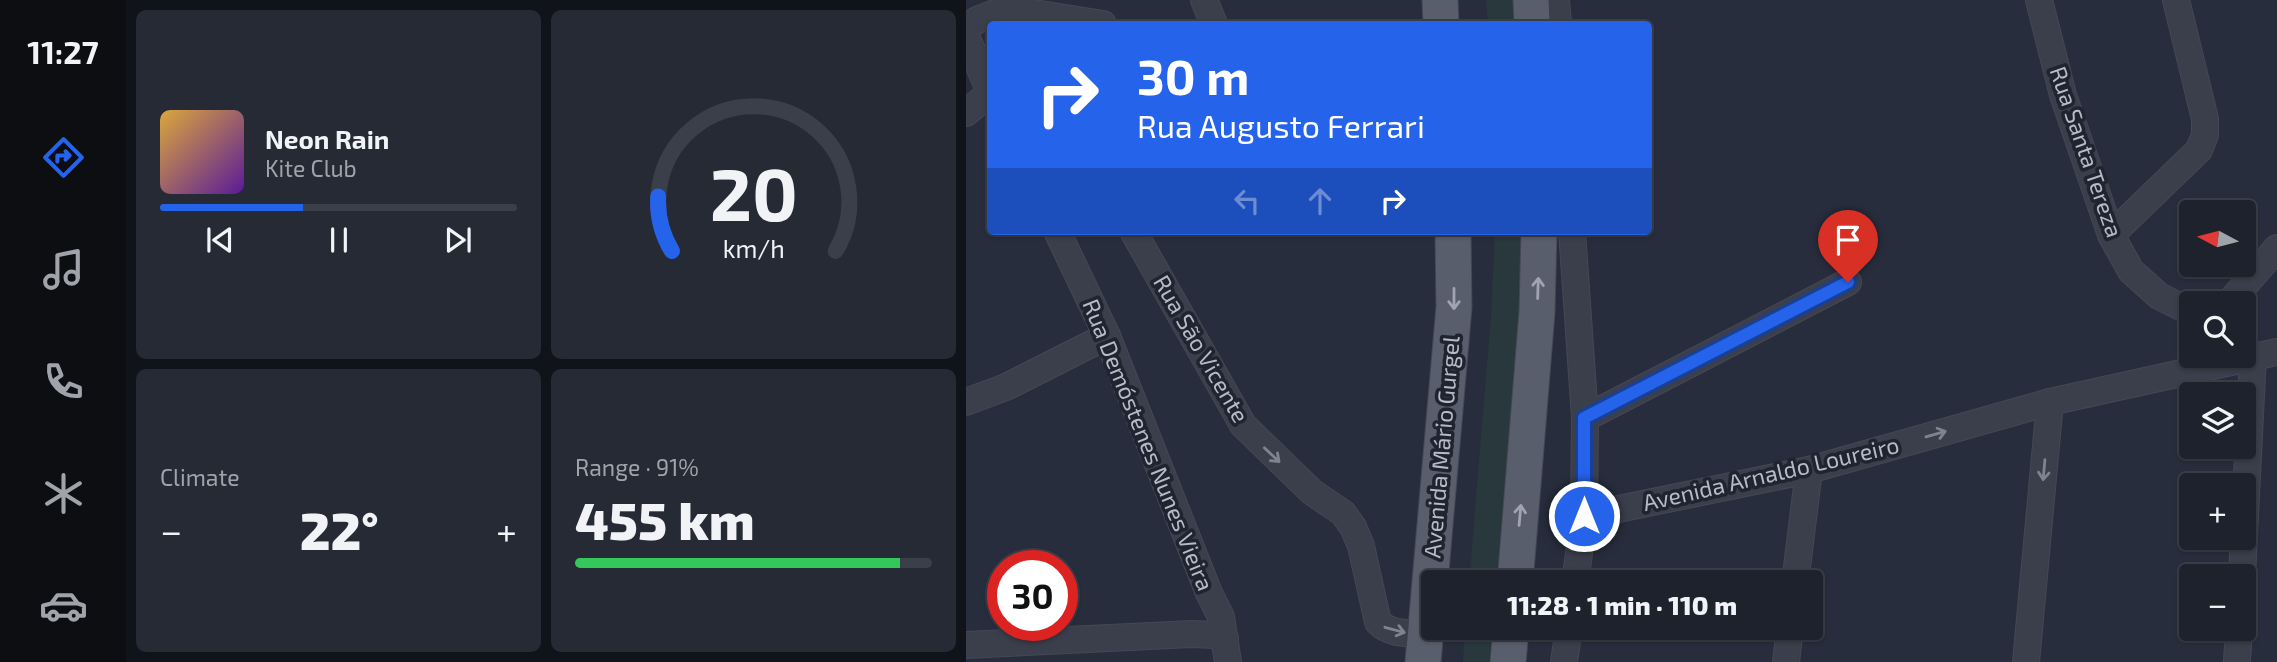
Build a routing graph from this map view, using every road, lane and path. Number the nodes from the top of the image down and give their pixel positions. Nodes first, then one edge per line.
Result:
1 (1204, 0) edge
2 (1440, 0) edge
3 (1531, 0) edge
4 (2039, 0) edge
5 (2176, 0) edge
6 (1552, 19) edge
7 (1084, 21) edge
8 (1213, 21) edge
9 (1441, 21) edge
10 (966, 27) edge
11 (966, 36) edge
12 (987, 86) edge
13 (987, 96) edge
14 (966, 113) edge
15 (1059, 235) edge
16 (1135, 235) edge
17 (1453, 235) edge
18 (1540, 235) edge
19 (1572, 235) edge
20 (2111, 235) junction
21 (2277, 248) edge
22 (1848, 282) dead end
23 (2239, 291) edge
24 (2179, 306) edge
25 (1107, 336) junction
26 (2258, 352) edge
27 (966, 402) edge
28 (2050, 402) junction
29 (1584, 418) junction
30 (1809, 470) junction
31 (1584, 516) junction
32 (2243, 564) edge
33 (1516, 570) edge
34 (1577, 570) edge
35 (1797, 570) edge
36 (1510, 640) edge
37 (1567, 640) edge
38 (1789, 640) edge
39 (2238, 641) edge
40 (966, 645) edge
41 (1226, 650) edge
42 (1422, 650) edge
43 (1508, 662) edge
44 (1564, 662) edge
45 (1786, 662) edge
46 (2026, 662) edge
47 (2237, 662) edge

1 - 8 street
2 - 9 main road
3 - 6 main road
4 - 20 street, Rua Santa Tereza
5 - 20 street
7 - 10 street
11 - 12 street
13 - 14 street
15 - 25 street, Rua Demóstenes Nunes Vieira
16 -> 42 street, Rua São Vicente
17 -> 42 main road, Avenida Mário Gurgel
33 -> 18 main road
19 - 29 street
20 - 24 street, Rua Santa Tereza
21 - 23 street
22 - 29 street
25 - 27 street
25 - 41 street, Rua Demóstenes Nunes Vieira
26 - 28 street, Avenida Arnaldo Loureiro
26 - 32 street
30 -> 28 street, Avenida Arnaldo Loureiro
28 -> 46 street
29 - 31 street
30 - 31 street, Avenida Arnaldo Loureiro
30 - 35 street
31 - 34 street
36 - 43 main road
37 - 44 street
38 - 45 street
39 - 47 street
40 - 41 street

